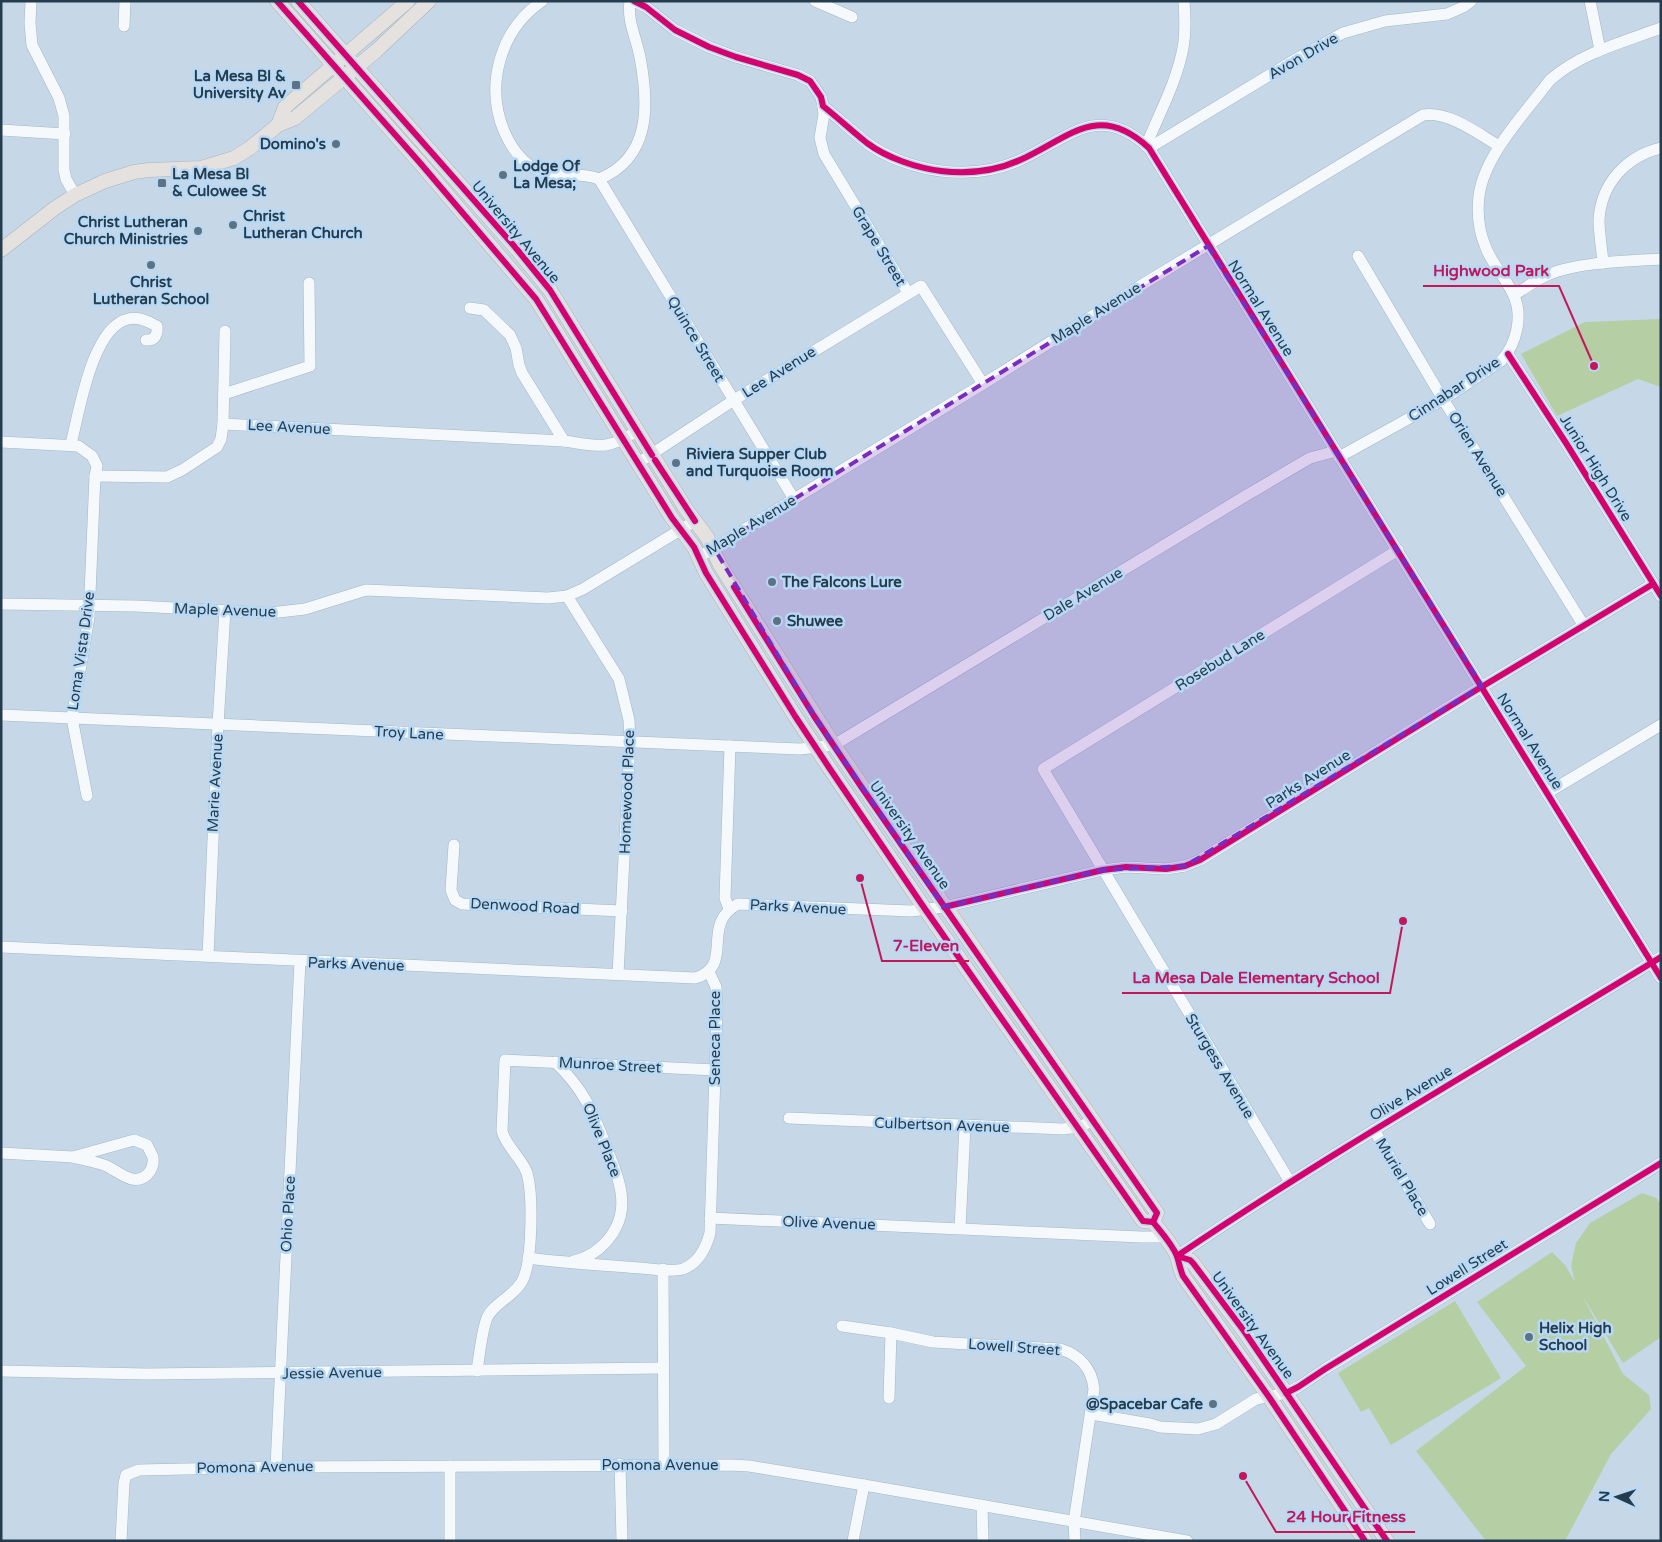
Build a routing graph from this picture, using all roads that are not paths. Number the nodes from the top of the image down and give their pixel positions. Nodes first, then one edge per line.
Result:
1 (31, 1) edge
2 (125, 1) edge
3 (277, 1) edge
4 (298, 1) edge
5 (408, 1) edge
6 (429, 1) edge
7 (542, 1) edge
8 (632, 1) edge
9 (815, 1) edge
10 (1184, 1) edge
11 (1471, 1) edge
12 (1590, 1) edge
13 (852, 17) dead end
14 (124, 26) dead end
15 (1661, 28) edge
16 (1600, 50) junction
17 (346, 56) junction
18 (334, 66) junction
19 (356, 68) junction
20 (344, 78) junction
21 (823, 106) junction
22 (278, 125) junction
23 (1, 130) edge
24 (65, 134) junction
25 (1499, 146) junction
26 (1148, 147) junction
27 (1661, 148) edge
28 (599, 179) junction
29 (75, 195) junction
30 (1208, 246) junction
31 (1, 250) edge
32 (1358, 256) dead end
33 (1661, 259) edge
34 (1603, 263) junction
35 (308, 283) dead end
36 (908, 293) junction
37 (1514, 295) junction
38 (470, 308) dead end
39 (225, 331) dead end
40 (146, 340) dead end
41 (1508, 354) junction
42 (983, 384) junction
43 (224, 394) junction
44 (1444, 399) junction
45 (734, 400) junction
46 (223, 424) junction
47 (637, 431) junction
48 (624, 440) junction
49 (564, 441) junction
50 (1, 442) edge
51 (71, 444) junction
52 (1338, 454) junction
53 (652, 455) junction
54 (638, 463) junction
55 (95, 476) junction
56 (794, 499) junction
57 (695, 521) junction
58 (681, 530) junction
59 (714, 548) junction
60 (1398, 550) junction
61 (699, 557) junction
62 (1653, 584) junction
63 (567, 596) junction
64 (1661, 596) edge
65 (1, 604) edge
66 (90, 605) junction
67 (225, 610) junction
68 (1584, 626) junction
69 (1482, 686) junction
70 (1, 715) edge
71 (72, 718) junction
72 (218, 724) junction
73 (1661, 725) edge
74 (630, 742) junction
75 (730, 746) junction
76 (834, 746) junction
77 (816, 748) junction
78 (1043, 769) joint
79 (1547, 793) junction
80 (87, 796) dead end
81 (454, 845) dead end
82 (1103, 870) junction
83 (944, 907) junction
84 (729, 909) junction
85 (925, 909) junction
86 (622, 911) junction
87 (1, 947) edge
88 (208, 956) junction
89 (1656, 960) edge
90 (300, 961) junction
91 (709, 972) junction
92 (618, 974) junction
93 (1661, 978) edge
94 (555, 1062) junction
95 (716, 1070) junction
96 (789, 1118) dead end
97 (1093, 1121) junction
98 (965, 1126) junction
99 (1078, 1127) junction
100 (1374, 1130) junction
101 (1, 1153) edge
102 (73, 1157) junction
103 (1661, 1163) edge
104 (1290, 1182) junction
105 (710, 1218) junction
106 (1153, 1222) junction
107 (1430, 1224) dead end
108 (960, 1228) junction
109 (1164, 1237) junction
110 (1177, 1256) junction
111 (528, 1258) junction
112 (571, 1263) junction
113 (662, 1270) junction
114 (842, 1326) dead end
115 (891, 1333) junction
116 (663, 1368) junction
117 (1, 1371) edge
118 (477, 1371) junction
119 (281, 1373) junction
120 (1286, 1393) junction
121 (1269, 1397) junction
122 (889, 1398) dead end
123 (1091, 1414) junction
124 (620, 1464) junction
125 (664, 1464) junction
126 (450, 1466) junction
127 (276, 1467) junction
128 (864, 1485) junction
129 (982, 1505) junction
130 (1074, 1522) junction
131 (622, 1540) edge
132 (121, 1541) edge
133 (450, 1541) edge
134 (853, 1541) edge
135 (983, 1541) edge
136 (1075, 1541) edge
137 (1187, 1541) edge
138 (1365, 1541) edge
139 (1387, 1541) edge

1 - 24 street
2 - 14 street
3 - 18 main road, University Avenue
4 - 17 main road, University Avenue
5 - 17 main road
6 - 19 main road
7 - 28 street
8 - 21 street, Normal Avenue
8 - 28 street
9 - 13 street
10 - 26 street
11 - 26 street, Avon Drive
12 - 16 street
15 - 16 street, Cinnabar Drive
16 - 25 street, Cinnabar Drive
17 - 18 main road
17 - 19 main road, University Avenue
18 - 20 main road, University Avenue
18 - 22 main road
19 - 20 main road
19 - 47 main road, University Avenue
20 - 22 main road
20 - 48 main road, University Avenue
21 - 26 street, Normal Avenue
21 - 36 street, Grape Street
22 - 29 main road
23 - 24 street
24 - 29 street
25 - 30 street, Maple Avenue
25 - 37 street, Cinnabar Drive
26 - 30 street, Normal Avenue
27 - 34 street
28 - 45 street, Quince Street
29 - 31 main road
30 - 42 street, Maple Avenue
30 - 52 street, Normal Avenue
32 - 44 street, Orien Avenue
33 - 34 street
34 - 37 street
35 - 43 street
36 - 42 street, Grape Street
36 - 45 street, Lee Avenue
37 - 41 street, Cinnabar Drive
38 - 49 street
39 - 43 street
40 - 51 street
41 - 44 street, Cinnabar Drive
41 - 62 street, Junior High Drive
42 - 56 street, Maple Avenue
43 - 46 street
44 - 52 street, Cinnabar Drive
44 - 68 street, Orien Avenue
45 - 53 street, Lee Avenue
45 - 56 street, Quince Street
46 - 49 street, Lee Avenue
46 - 55 street
47 - 48 street
47 - 53 main road, University Avenue
48 - 49 street, Lee Avenue
48 - 54 main road, University Avenue
50 - 51 street
51 - 55 street
52 - 60 street, Normal Avenue
52 - 76 street, Dale Avenue
53 - 54 street, Lee Avenue
53 - 57 main road, University Avenue
54 - 58 main road, University Avenue
55 - 66 street, Loma Vista Drive
56 - 59 street, Maple Avenue
57 - 58 street, Maple Avenue
57 - 59 main road, University Avenue
58 - 61 main road, University Avenue
58 - 63 street, Maple Avenue
59 - 61 street, Maple Avenue
59 - 76 main road, University Avenue
60 - 69 street, Normal Avenue
60 - 78 street, Rosebud Lane
61 - 77 main road, University Avenue
62 - 64 street, Junior High Drive
62 - 68 street, Parks Avenue
63 - 67 street, Maple Avenue
63 - 74 street, Homewood Place
65 - 66 street, Maple Avenue
66 - 67 street, Maple Avenue
66 - 71 street, Loma Vista Drive
67 - 72 street, Marie Avenue
68 - 69 street, Parks Avenue
69 - 79 street, Normal Avenue
69 - 82 street, Parks Avenue
70 - 71 street, Troy Lane
71 - 72 street, Troy Lane
71 - 80 street, Loma Vista Drive
72 - 74 street, Troy Lane
72 - 88 street, Marie Avenue
73 - 79 street
74 - 75 street, Troy Lane
74 - 86 street, Homewood Place
75 - 77 street, Troy Lane
75 - 84 street
76 - 77 street, Troy Lane
76 - 83 main road, University Avenue
77 - 85 main road, University Avenue
78 - 82 street, Sturgess Avenue
79 - 89 street, Normal Avenue
81 - 86 street, Denwood Road
82 - 83 street, Parks Avenue
82 - 104 street, Sturgess Avenue
83 - 85 street, Parks Avenue
83 - 97 main road, University Avenue
84 - 85 street, Parks Avenue
84 - 91 street, Seneca Place
85 - 99 main road, University Avenue
86 - 92 street, Homewood Place
87 - 88 street, Parks Avenue
88 - 90 street, Parks Avenue
89 - 93 street, Normal Avenue
89 - 100 street, Olive Avenue
90 - 92 street, Parks Avenue
90 - 119 street, Ohio Place
91 - 92 street, Parks Avenue
91 - 95 street, Seneca Place
94 - 95 street, Munroe Street
94 - 111 street, Munroe Street
94 - 112 street, Olive Place
95 - 105 street, Seneca Place
96 - 98 street, Culbertson Avenue
97 - 99 street, Culbertson Avenue
97 - 106 main road, University Avenue
98 - 99 street, Culbertson Avenue
98 - 108 street
99 - 106 main road, University Avenue
100 - 104 street, Olive Avenue
100 - 107 street, Muriel Place
101 - 102 street
102 - 102 street
103 - 120 street, Lowell Street
104 - 110 street, Olive Avenue
105 - 108 street, Olive Avenue
105 - 113 street
106 - 109 main road, University Avenue
108 - 109 street, Olive Avenue
109 - 110 main road, University Avenue
110 - 120 main road, University Avenue
110 - 121 main road, University Avenue
111 - 112 street
111 - 118 street
112 - 113 street
113 - 116 street
114 - 115 street, Lowell Street
115 - 122 street
115 - 123 street, Lowell Street
116 - 118 street, Jessie Avenue
116 - 125 street
117 - 119 street, Jessie Avenue
118 - 119 street, Jessie Avenue
119 - 127 street, Ohio Place
120 - 121 street, Lowell Street
120 - 139 main road, University Avenue
121 - 123 street, Lowell Street
121 - 138 main road, University Avenue
123 - 130 street
124 - 125 street, Pomona Avenue
124 - 126 street, Pomona Avenue
124 - 131 street
125 - 128 street, Pomona Avenue
126 - 127 street, Pomona Avenue
126 - 133 street
127 - 132 street, Pomona Avenue
128 - 129 street, Pomona Avenue
128 - 134 street
129 - 130 street, Pomona Avenue
129 - 135 street
130 - 136 street
130 - 137 street, Pomona Avenue

